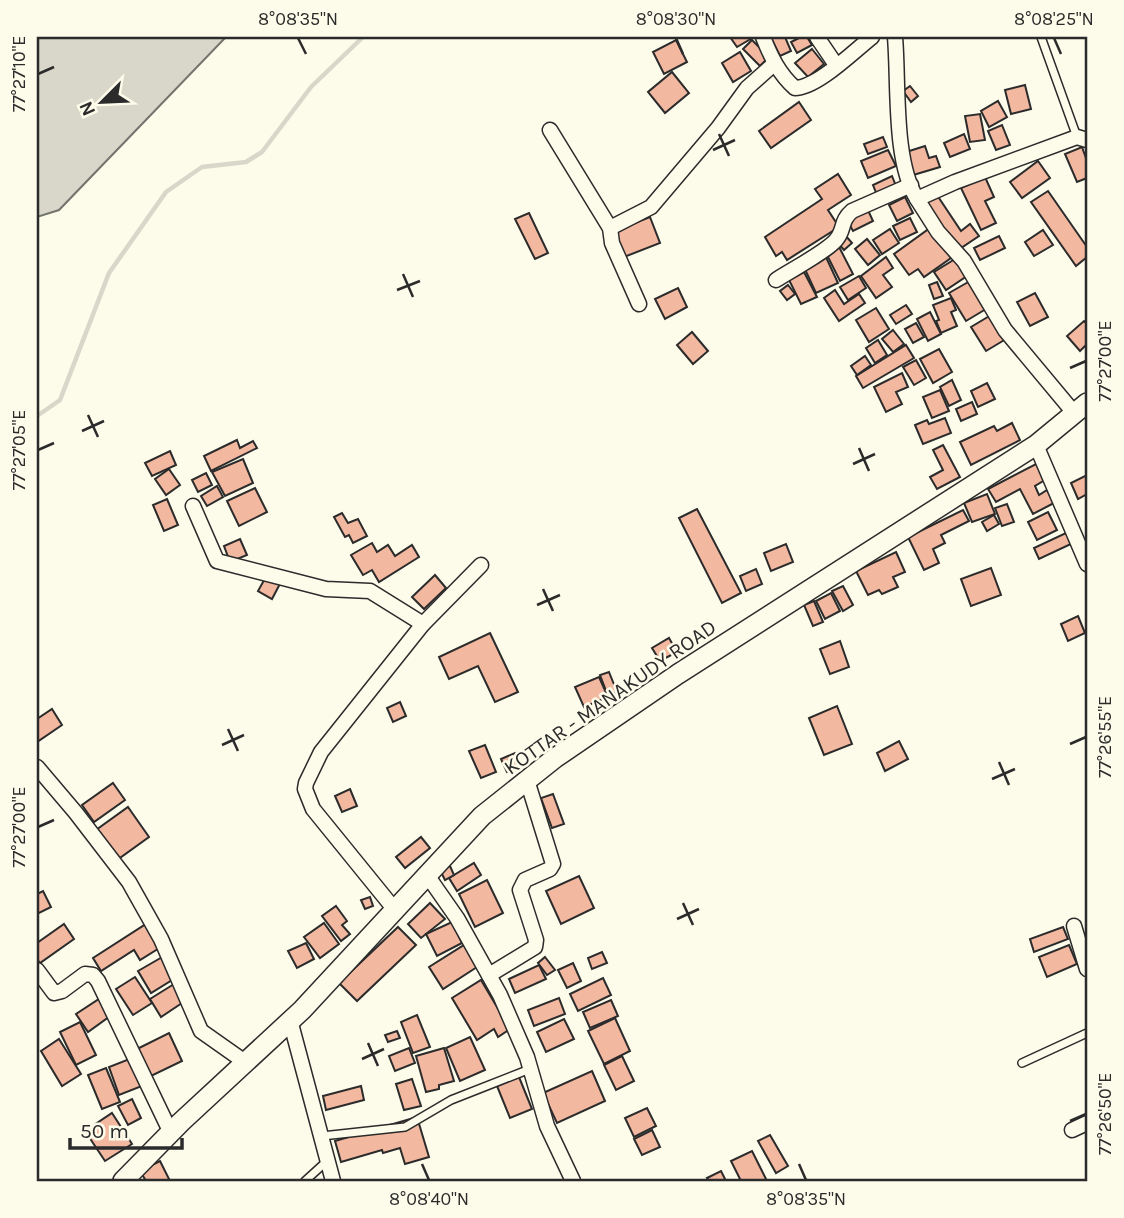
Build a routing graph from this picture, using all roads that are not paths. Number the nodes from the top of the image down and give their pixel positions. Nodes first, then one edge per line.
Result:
1 (763, 37) edge
2 (817, 37) edge
3 (872, 37) edge
4 (895, 37) edge
5 (1041, 37) edge
6 (774, 64) junction
7 (836, 65) junction
8 (550, 130) dead end
9 (1082, 139) edge
10 (911, 185) junction
11 (917, 200) junction
12 (610, 228) junction
13 (776, 280) dead end
14 (639, 304) dead end
15 (1081, 408) edge
16 (1036, 445) junction
17 (193, 506) dead end
18 (481, 565) dead end
19 (1087, 565) edge
20 (423, 624) junction
21 (37, 767) edge
22 (527, 780) junction
23 (428, 875) junction
24 (395, 910) junction
25 (1074, 926) dead end
26 (1087, 969) edge
27 (37, 970) edge
28 (489, 975) junction
29 (290, 1020) junction
30 (1087, 1033) edge
31 (245, 1062) junction
32 (1021, 1063) dead end
33 (530, 1068) junction
34 (1087, 1123) edge
35 (1072, 1130) dead end
36 (171, 1133) junction
37 (322, 1136) junction
38 (328, 1161) junction
39 (123, 1181) edge
40 (305, 1181) edge
41 (333, 1181) edge
42 (573, 1181) edge

1 - 6 street
2 - 7 street
3 - 7 street
4 - 10 street
5 - 9 lane
6 - 7 street
6 - 12 street
8 - 12 street
9 - 11 street
10 - 11 street
10 - 13 street
11 - 15 street
12 - 14 street
15 - 16 main road, KOTTAR - MANAKUDY ROAD
16 - 19 street
16 - 22 main road, KOTTAR - MANAKUDY ROAD
17 - 20 street
18 - 20 street
20 - 24 street
21 - 31 street
22 - 23 main road, KOTTAR - MANAKUDY ROAD
22 - 28 street
23 - 24 main road, KOTTAR - MANAKUDY ROAD
23 - 28 street
24 - 29 main road, KOTTAR - MANAKUDY ROAD
25 - 26 street
27 - 36 street
28 - 33 street
29 - 31 main road, KOTTAR - MANAKUDY ROAD
29 - 37 street
30 - 32 lane
31 - 36 main road, KOTTAR - MANAKUDY ROAD
33 - 37 lane
33 - 42 street
34 - 35 street
36 - 39 main road, KOTTAR - MANAKUDY ROAD
37 - 38 street
38 - 40 lane
38 - 41 street

